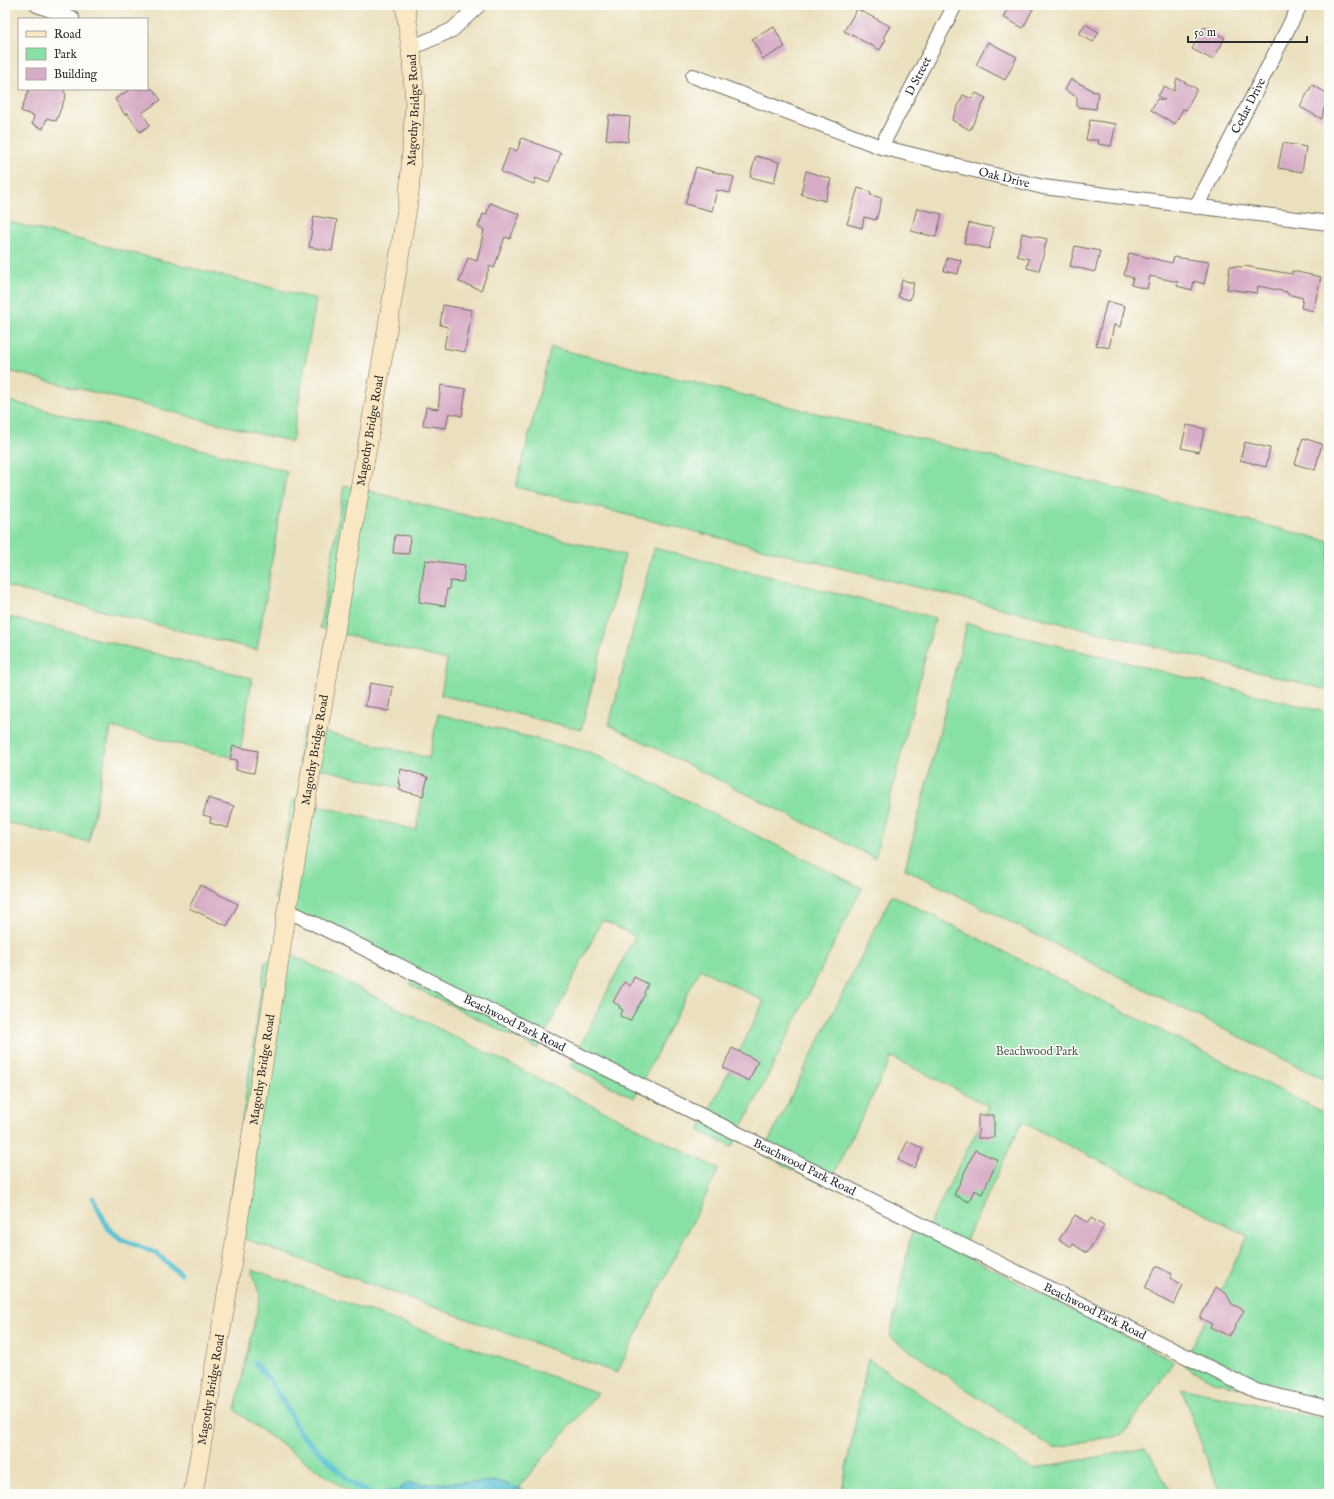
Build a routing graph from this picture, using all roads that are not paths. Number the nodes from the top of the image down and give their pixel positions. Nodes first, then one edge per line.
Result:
1 (37, 5) edge
2 (405, 5) edge
3 (480, 5) edge
4 (955, 5) edge
5 (1300, 5) edge
6 (72, 18) edge
7 (411, 48) junction
8 (693, 76) dead end
9 (881, 147) junction
10 (1196, 207) junction
11 (1329, 222) edge
12 (287, 910) junction
13 (1329, 1408) edge
14 (193, 1494) edge

1 - 6 street
2 - 7 main road, Magothy Bridge Road
3 - 7 street
4 - 9 street, D Street
5 - 10 street, Cedar Drive
7 - 12 main road, Magothy Bridge Road
8 - 9 street, Oak Drive
9 - 10 street, Oak Drive
10 - 11 street, Oak Drive
12 - 13 street, Beachwood Park Road
12 - 14 main road, Magothy Bridge Road

